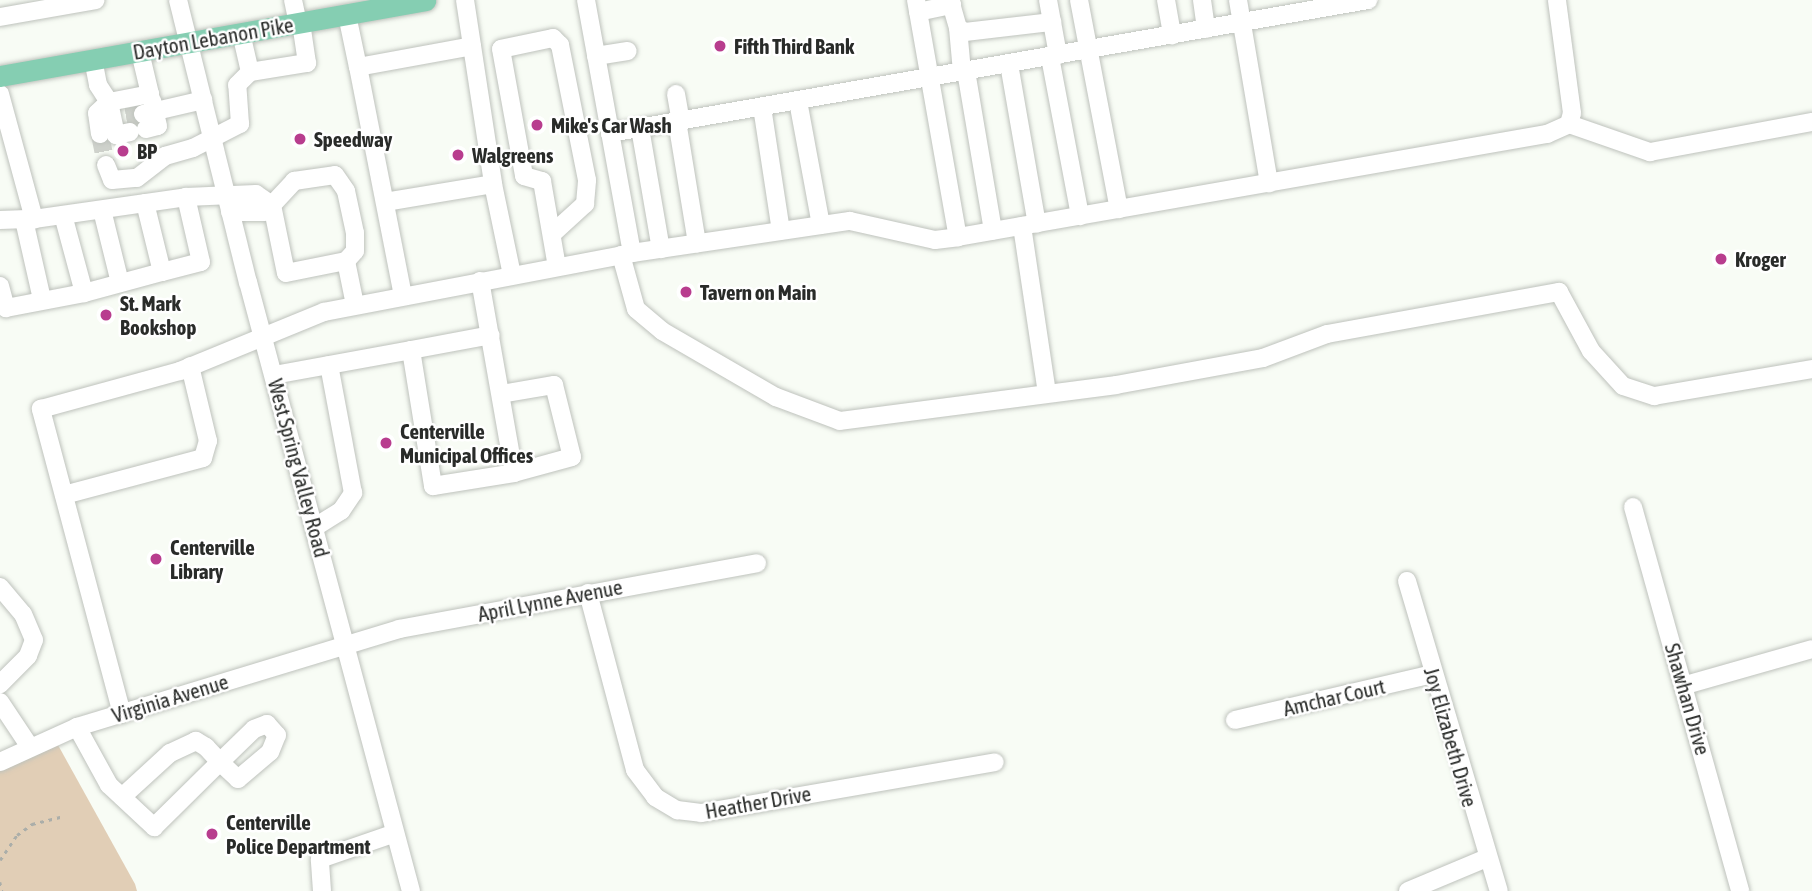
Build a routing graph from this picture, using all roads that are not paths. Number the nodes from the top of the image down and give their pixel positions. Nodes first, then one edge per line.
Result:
1 (96, 0) edge
2 (178, 0) edge
3 (293, 0) edge
4 (425, 0) edge
5 (466, 0) edge
6 (586, 0) edge
7 (1048, 0) edge
8 (1079, 0) edge
9 (1166, 0) edge
10 (1202, 0) edge
11 (1238, 0) edge
12 (1368, 0) edge
13 (1557, 0) edge
14 (951, 3) edge
15 (917, 6) edge
16 (356, 9) edge
17 (6, 11) edge
18 (1052, 22) junction
19 (300, 23) junction
20 (1242, 23) junction
21 (958, 28) junction
22 (1206, 29) junction
23 (241, 34) junction
24 (1172, 35) junction
25 (188, 44) junction
26 (472, 46) junction
27 (1088, 50) junction
28 (628, 51) dead end
29 (140, 52) junction
30 (596, 56) junction
31 (1054, 56) junction
32 (93, 60) junction
33 (1009, 64) junction
34 (358, 67) junction
35 (250, 72) junction
36 (964, 72) junction
37 (0, 76) edge
38 (930, 78) junction
39 (0, 94) edge
40 (676, 94) dead end
41 (203, 100) junction
42 (798, 101) junction
43 (762, 107) junction
44 (137, 116) junction
45 (679, 121) junction
46 (1812, 122) edge
47 (1569, 124) junction
48 (640, 128) junction
49 (5, 133) edge
50 (610, 133) junction
51 (100, 134) tunnel mouth
52 (212, 136) junction
53 (164, 156) junction
54 (106, 165) dead end
55 (1269, 183) junction
56 (493, 184) junction
57 (226, 193) junction
58 (186, 197) junction
59 (386, 202) junction
60 (145, 203) junction
61 (269, 205) junction
62 (1119, 209) junction
63 (102, 210) junction
64 (230, 212) junction
65 (63, 215) junction
66 (1080, 216) junction
67 (0, 220) edge
68 (29, 220) junction
69 (821, 225) junction
70 (1029, 225) junction
71 (781, 230) junction
72 (993, 231) junction
73 (552, 234) junction
74 (958, 237) junction
75 (697, 243) junction
76 (661, 249) junction
77 (627, 254) junction
78 (346, 261) junction
79 (557, 267) junction
80 (162, 272) junction
81 (512, 275) junction
82 (480, 281) junction
83 (120, 283) junction
84 (0, 286) edge
85 (83, 293) junction
86 (403, 296) junction
87 (42, 299) junction
88 (355, 305) junction
89 (262, 333) junction
90 (491, 335) junction
91 (411, 350) junction
92 (330, 365) junction
93 (190, 366) junction
94 (1812, 369) edge
95 (274, 375) junction
96 (1048, 393) junction
97 (501, 394) junction
98 (514, 473) junction
99 (64, 495) junction
100 (1633, 507) dead end
101 (315, 527) junction
102 (757, 563) dead end
103 (1407, 581) dead end
104 (0, 587) edge
105 (588, 593) junction
106 (344, 644) junction
107 (1812, 649) edge
108 (1433, 674) junction
109 (0, 684) edge
110 (1686, 685) junction
111 (0, 702) edge
112 (122, 714) junction
113 (1235, 720) dead end
114 (77, 727) junction
115 (30, 747) junction
116 (0, 762) edge
117 (995, 762) dead end
118 (122, 797) junction
119 (395, 833) junction
120 (1487, 858) junction
121 (321, 891) edge
122 (411, 891) edge
123 (1408, 891) edge
124 (1499, 891) edge
125 (1741, 891) edge

1 - 17 street
2 - 25 street, West Spring Valley Road
3 - 19 street
4 - 16 main road, Dayton Lebanon Pike
5 - 26 street
6 - 30 street
7 - 18 street
8 - 27 street
9 - 24 street
10 - 22 street
11 - 20 street
12 - 20 street
13 - 47 street
14 - 15 street
14 - 21 street
15 - 38 street
16 - 19 main road, Dayton Lebanon Pike
16 - 34 street
18 - 21 street
18 - 31 street
19 - 23 main road, Dayton Lebanon Pike
19 - 35 street
20 - 22 street
20 - 55 street
21 - 36 street
22 - 24 street
23 - 25 main road, Dayton Lebanon Pike
23 - 35 street
24 - 27 street
25 - 29 main road, Dayton Lebanon Pike
25 - 41 street, West Spring Valley Road
26 - 34 street
26 - 56 street
27 - 31 street
27 - 62 street
28 - 30 street
29 - 32 main road, Dayton Lebanon Pike
29 - 44 street
30 - 50 street
31 - 33 street
31 - 66 street
32 - 37 main road, Dayton Lebanon Pike
32 - 44 street
33 - 36 street
33 - 70 street
34 - 59 street
35 - 52 street
36 - 38 street
36 - 72 street
38 - 42 street
38 - 74 street
39 - 49 street
40 - 45 street
41 - 44 street
41 - 52 street, West Spring Valley Road
42 - 43 street
42 - 69 street
43 - 45 street
43 - 71 street
44 - 51 street
44 - 53 street
45 - 48 street
45 - 75 street
46 - 47 street
47 - 55 street
48 - 50 street
48 - 76 street
49 - 68 street
50 - 77 street
52 - 53 street
52 - 57 street, West Spring Valley Road
53 - 54 street
55 - 62 street
56 - 59 street
56 - 81 street
57 - 58 street
57 - 61 street
57 - 64 street, West Spring Valley Road
58 - 60 street
58 - 80 street
59 - 86 street
60 - 63 street
60 - 80 street
61 - 64 street
61 - 78 street
61 - 78 street
62 - 66 street
63 - 65 street
63 - 83 street
64 - 89 street, West Spring Valley Road
65 - 68 street
65 - 85 street
66 - 70 street
67 - 68 street
68 - 87 street
69 - 71 street
69 - 74 street
70 - 72 street
70 - 96 street
71 - 75 street
72 - 74 street
73 - 73 street
73 - 79 street
75 - 76 street
76 - 77 street
77 - 79 street
77 - 96 street
78 - 88 street
79 - 81 street
80 - 83 street
81 - 82 street
82 - 86 street
82 - 90 street
83 - 85 street
84 - 87 street
85 - 87 street
86 - 88 street
88 - 89 street
89 - 93 street
89 - 95 street, West Spring Valley Road
90 - 91 street
90 - 97 street
91 - 92 street
91 - 98 street
92 - 95 street
92 - 101 street
93 - 99 street
93 - 99 street
94 - 96 street
95 - 101 street, West Spring Valley Road
97 - 98 street
97 - 98 street
99 - 112 street
100 - 110 street, Shawhan Drive
101 - 106 street, West Spring Valley Road
102 - 105 street, April Lynne Avenue
103 - 108 street, Joy Elizabeth Drive
104 - 109 street
105 - 106 street, April Lynne Avenue
105 - 117 street, Heather Drive
106 - 112 street, Virginia Avenue
106 - 119 street, West Spring Valley Road
107 - 110 street
108 - 113 street, Amchar Court
108 - 120 street, Joy Elizabeth Drive
110 - 125 street, Shawhan Drive
111 - 115 street
112 - 114 street, Virginia Avenue
114 - 115 street, Virginia Avenue
114 - 118 street
115 - 116 street, Virginia Avenue
118 - 118 street
119 - 121 street
119 - 122 street, West Spring Valley Road
120 - 123 street
120 - 124 street, Joy Elizabeth Drive

